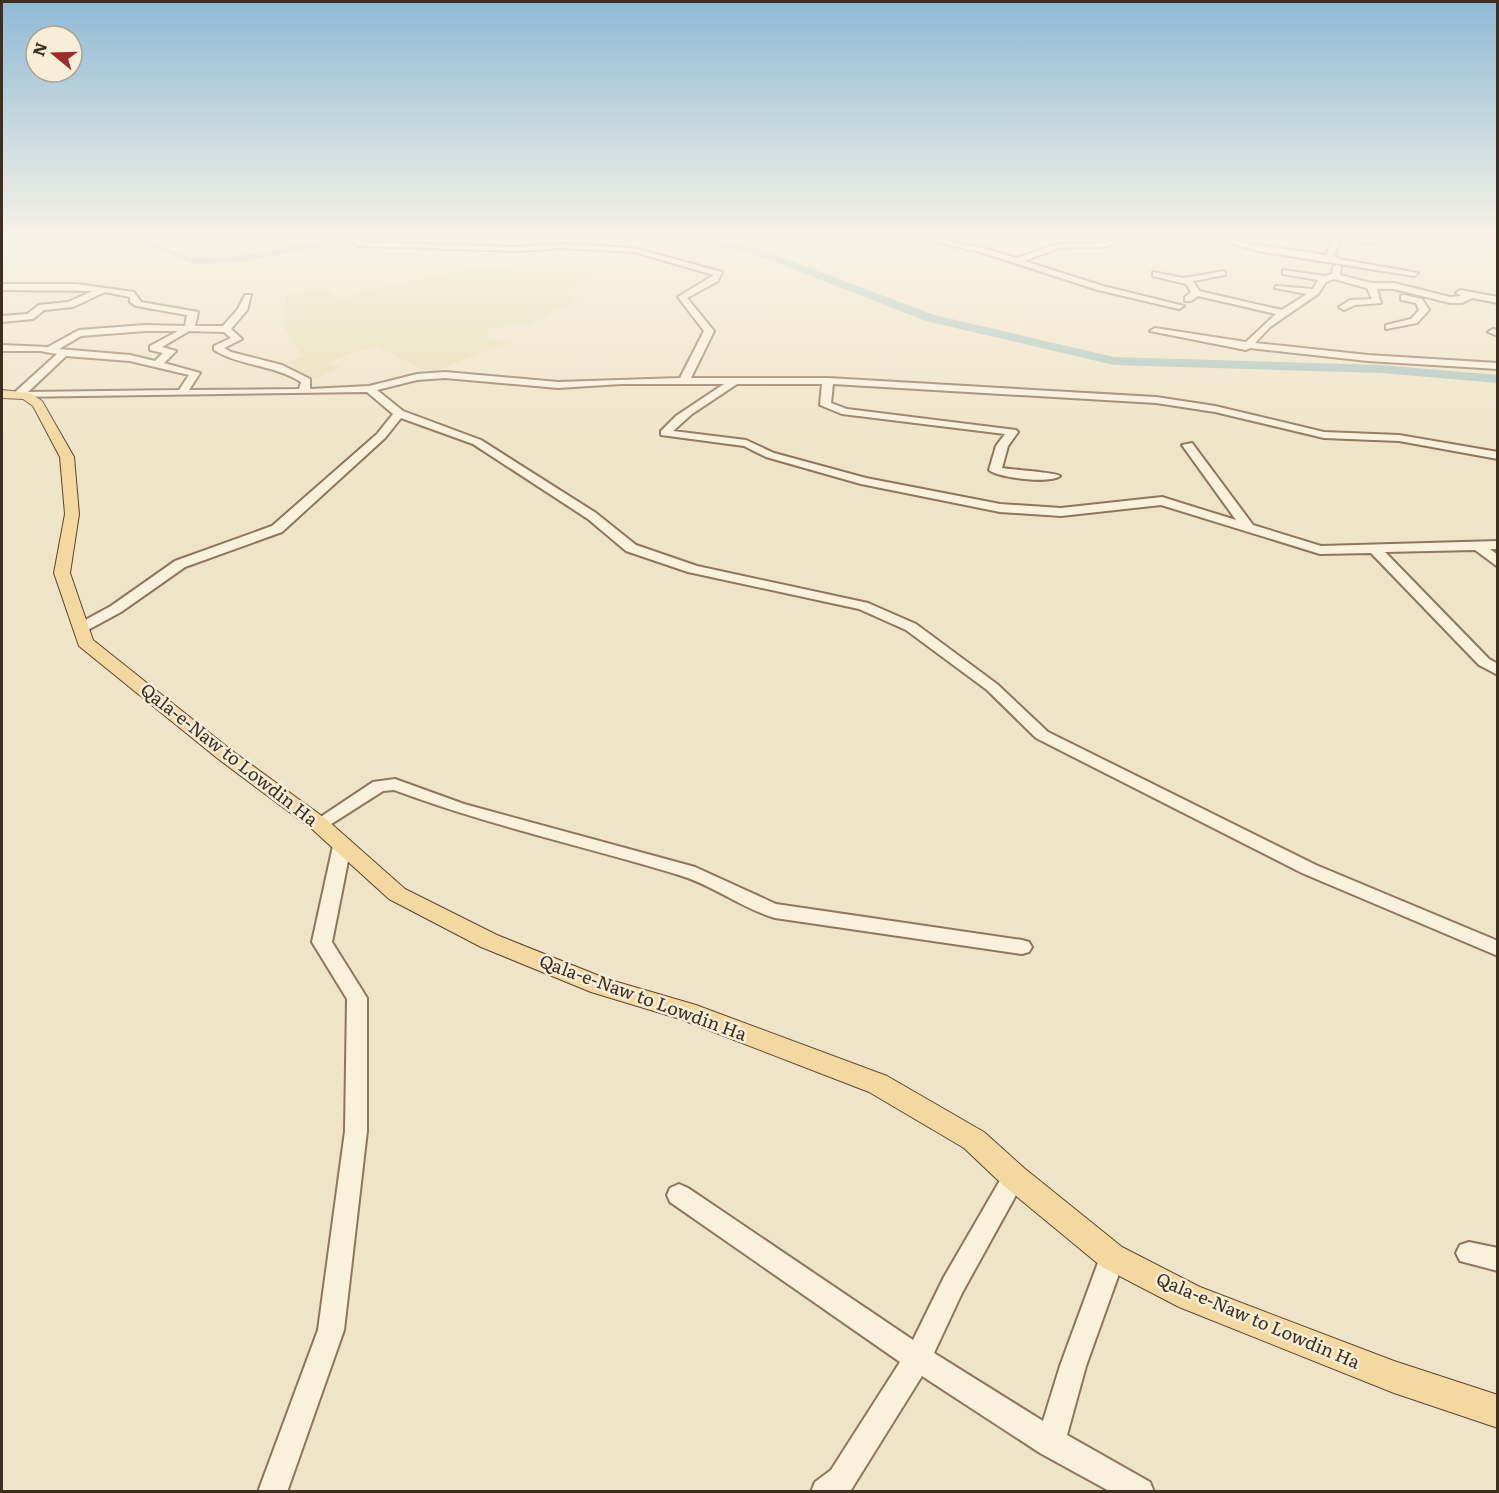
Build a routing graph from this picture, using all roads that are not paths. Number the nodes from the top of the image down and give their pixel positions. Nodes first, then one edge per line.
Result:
1 (40, 309) edge
2 (168, 309) edge
3 (243, 309) edge
4 (691, 309) edge
5 (1175, 309) edge
6 (1263, 309) edge
7 (1289, 309) edge
8 (1424, 309) edge
9 (1282, 313) junction
10 (1168, 314) dead end
11 (2, 318) edge
12 (1389, 327) dead end
13 (187, 329) junction
14 (226, 329) junction
15 (1155, 331) dead end
16 (1246, 346) junction
17 (2, 348) edge
18 (48, 351) junction
19 (64, 353) junction
20 (157, 364) junction
21 (1497, 366) edge
22 (684, 381) junction
23 (734, 381) junction
24 (828, 381) junction
25 (369, 389) junction
26 (304, 392) junction
27 (182, 393) junction
28 (10, 394) edge
29 (399, 413) junction
30 (1188, 445) dead end
31 (1497, 456) edge
32 (1054, 476) dead end
33 (1248, 527) junction
34 (1478, 545) junction
35 (1497, 545) edge
36 (1375, 549) junction
37 (1497, 563) edge
38 (81, 628) junction
39 (1497, 671) edge
40 (319, 824) junction
41 (342, 846) junction
42 (1022, 947) dead end
43 (1497, 949) edge
44 (1014, 1177) junction
45 (679, 1195) dead end
46 (1469, 1253) dead end
47 (1112, 1257) junction
48 (1497, 1260) edge
49 (918, 1360) junction
50 (1497, 1412) edge
51 (1050, 1443) junction
52 (272, 1491) edge
53 (825, 1491) edge
54 (1140, 1491) edge

1 - 11 street
2 - 13 street
3 - 14 street
4 - 22 street
5 - 10 street
6 - 9 street
7 - 9 street
8 - 12 street
9 - 16 street
13 - 14 street
13 - 18 street
13 - 20 street
14 - 26 street
15 - 16 street
16 - 21 street
17 - 18 street
18 - 19 street
19 - 20 street
19 - 28 street
20 - 27 street
22 - 23 street
22 - 25 street
23 - 24 street
23 - 33 street
24 - 31 street
24 - 32 street
25 - 26 street
25 - 29 street
26 - 27 street
27 - 28 street
28 - 38 main road, Qala-e-Naw to Lowdin Ha
29 - 38 street
29 - 43 street
30 - 33 street
33 - 36 street
34 - 35 street
34 - 36 street
34 - 37 street
36 - 39 street
38 - 40 main road, Qala-e-Naw to Lowdin Ha
40 - 41 main road, Qala-e-Naw to Lowdin Ha
40 - 42 street
41 - 44 main road, Qala-e-Naw to Lowdin Ha
41 - 52 street
44 - 47 main road, Qala-e-Naw to Lowdin Ha
44 - 49 street
45 - 49 street
46 - 48 street
47 - 50 main road, Qala-e-Naw to Lowdin Ha
47 - 51 street
49 - 51 street
49 - 53 street
51 - 54 street

